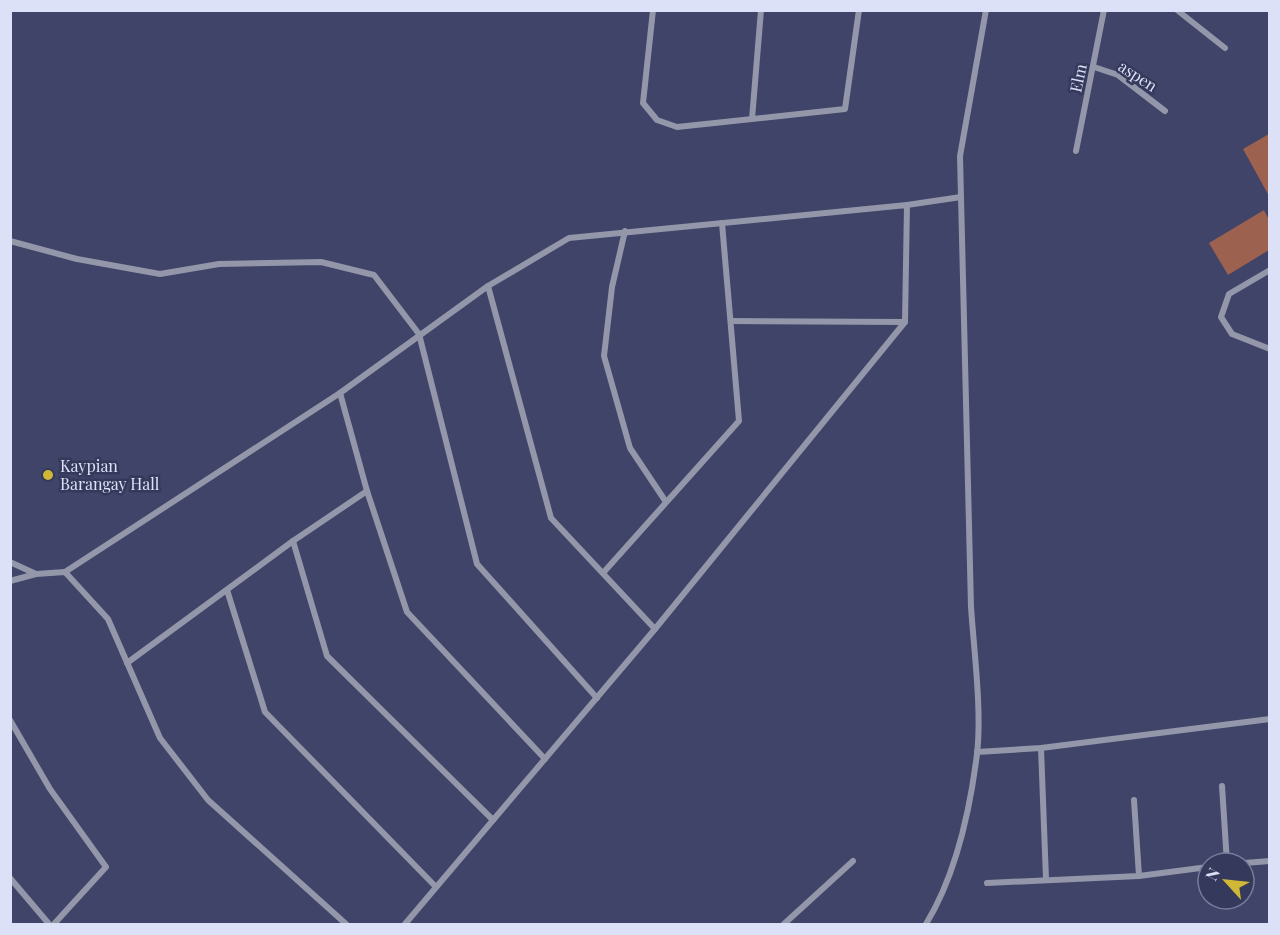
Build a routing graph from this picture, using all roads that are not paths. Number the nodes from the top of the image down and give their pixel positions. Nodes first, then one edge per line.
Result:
1 (653, 10) edge
2 (761, 10) edge
3 (859, 10) edge
4 (986, 10) edge
5 (1104, 10) edge
6 (1177, 10) edge
7 (1225, 48) dead end
8 (1094, 67) junction
9 (1165, 111) dead end
10 (752, 119) junction
11 (1076, 152) dead end
12 (961, 197) junction
13 (907, 205) junction
14 (722, 223) junction
15 (625, 231) junction
16 (10, 241) edge
17 (1269, 270) edge
18 (488, 286) junction
19 (731, 321) junction
20 (905, 322) junction
21 (419, 334) junction
22 (1269, 349) edge
23 (340, 393) junction
24 (367, 491) junction
25 (666, 502) junction
26 (293, 541) junction
27 (10, 562) edge
28 (65, 572) junction
29 (603, 573) junction
30 (36, 574) junction
31 (10, 581) edge
32 (227, 590) junction
33 (655, 629) junction
34 (127, 663) junction
35 (597, 698) junction
36 (1269, 719) edge
37 (10, 720) edge
38 (1041, 748) junction
39 (977, 752) junction
40 (545, 759) junction
41 (1222, 786) dead end
42 (1134, 800) dead end
43 (493, 820) junction
44 (1226, 851) edge
45 (853, 861) dead end
46 (1196, 869) edge
47 (1139, 876) junction
48 (10, 878) edge
49 (1046, 879) junction
50 (987, 883) dead end
51 (436, 887) junction
52 (52, 924) edge
53 (346, 924) edge
54 (405, 924) edge
55 (784, 924) edge
56 (926, 924) edge

1 - 10 street
2 - 10 street
3 - 10 street
4 - 12 street
5 - 8 street, Elm
6 - 7 street
8 - 9 street, aspen
8 - 11 street, Elm
12 - 13 street
12 - 39 street
13 - 14 street
13 - 20 street
14 - 15 street
14 - 19 street
15 - 18 street
15 - 25 street
16 - 21 street
17 - 22 street
18 - 21 street
18 - 29 street
19 - 20 street
19 - 25 street
20 - 33 street
21 - 23 street
21 - 35 street
23 - 24 street
23 - 28 street
24 - 26 street
24 - 40 street
25 - 29 street
26 - 32 street
26 - 43 street
27 - 30 street
28 - 30 street
28 - 34 street
29 - 33 street
30 - 31 street
32 - 34 street
32 - 51 street
33 - 35 street
34 - 53 street
35 - 40 street
36 - 38 street
37 - 52 street
38 - 39 street
38 - 49 street
39 - 56 street
40 - 43 street
41 - 44 street
42 - 47 street
43 - 51 street
45 - 55 street
46 - 47 street
47 - 49 street
48 - 52 street
49 - 50 street
51 - 54 street

